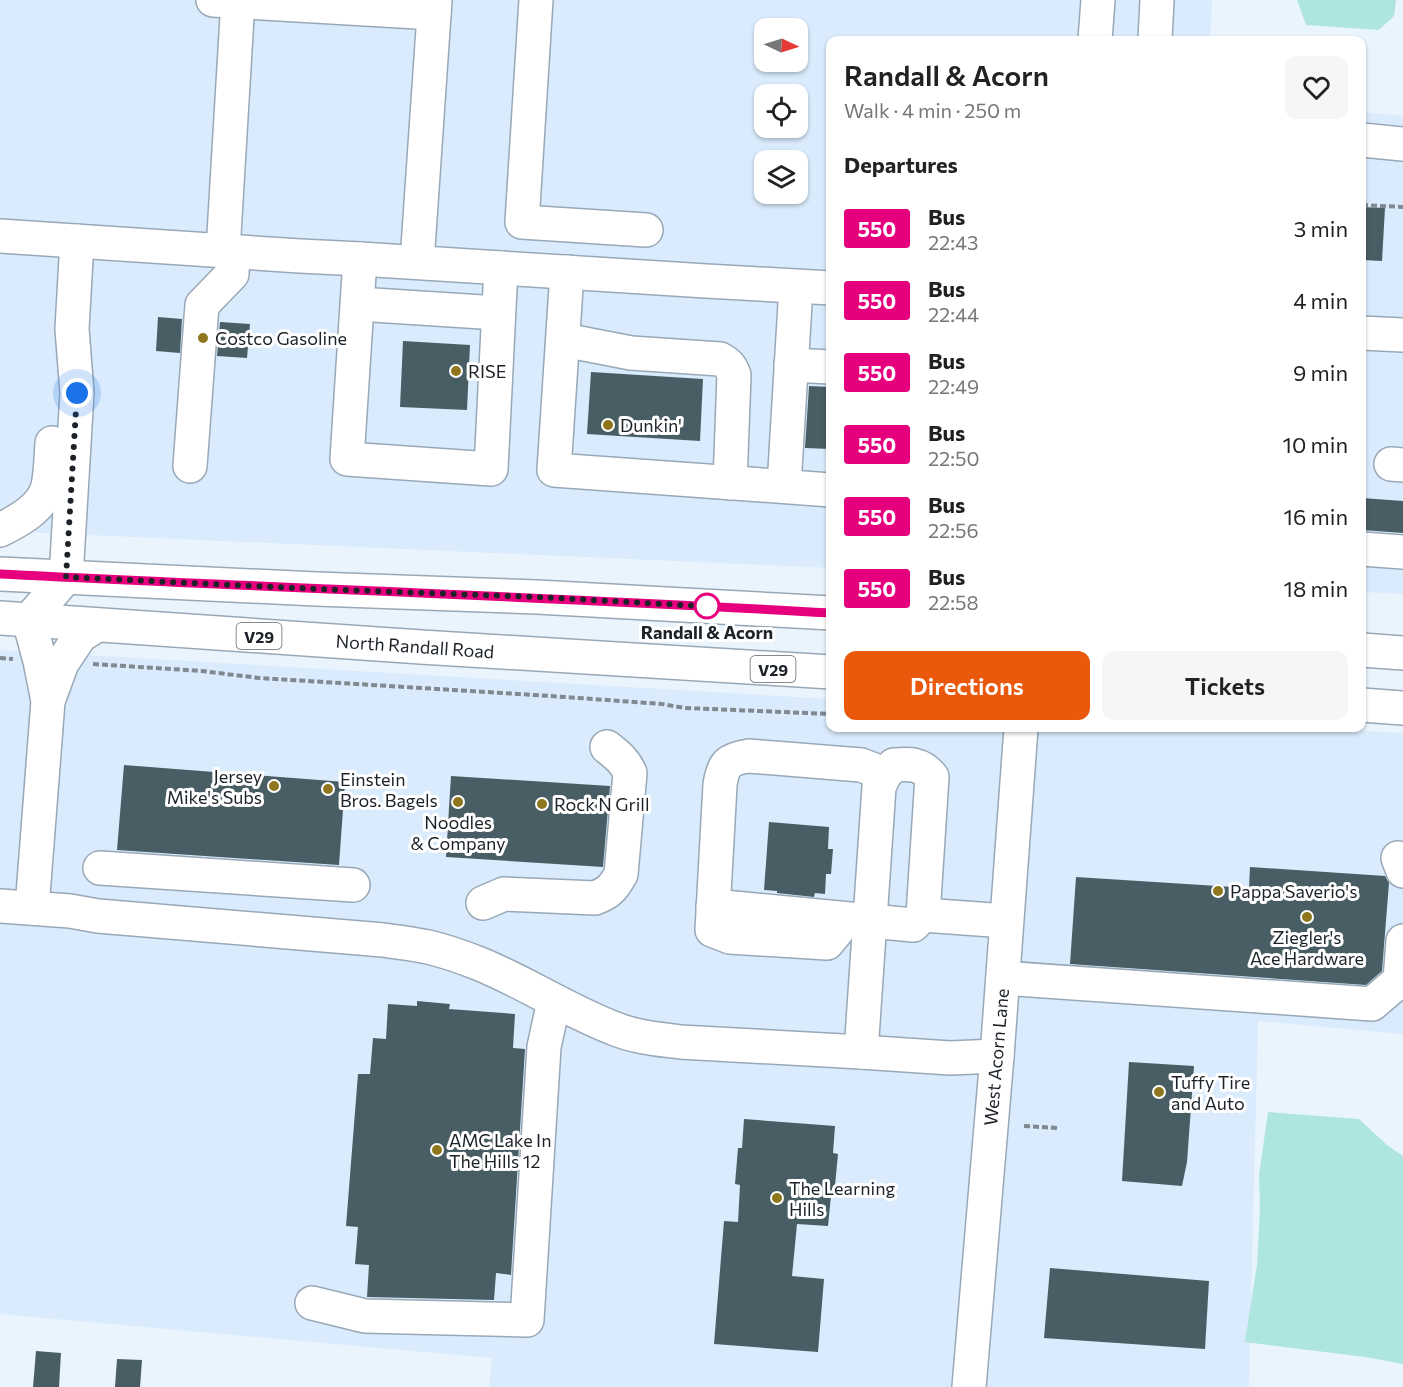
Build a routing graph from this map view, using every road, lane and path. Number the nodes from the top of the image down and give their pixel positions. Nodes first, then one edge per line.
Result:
1 (230, 0) edge
2 (536, 0) edge
3 (1098, 0) edge
4 (1157, 0) edge
5 (435, 7) edge
6 (1095, 36) edge
7 (1155, 36) edge
8 (1366, 140) edge
9 (1403, 144) edge
10 (1366, 205) edge
11 (1403, 207) edge
12 (646, 230) dead end
13 (0, 236) edge
14 (77, 241) junction
15 (228, 252) junction
16 (360, 259) junction
17 (417, 262) junction
18 (501, 268) junction
19 (567, 272) junction
20 (796, 287) junction
21 (826, 288) edge
22 (358, 304) junction
23 (498, 313) junction
24 (72, 329) junction
25 (1366, 333) edge
26 (1403, 335) edge
27 (564, 340) junction
28 (624, 352) junction
29 (791, 365) junction
30 (826, 367) edge
31 (190, 466) dead end
32 (577, 472) junction
33 (729, 483) junction
34 (784, 486) junction
35 (826, 490) edge
36 (0, 530) edge
37 (1366, 549) edge
38 (1403, 552) edge
39 (0, 574) edge
40 (66, 577) junction
41 (826, 613) edge
42 (14, 619) edge
43 (97, 625) junction
44 (1366, 650) edge
45 (1403, 653) edge
46 (0, 658) edge
47 (51, 662) junction
48 (826, 672) edge
49 (1366, 705) edge
50 (1403, 708) edge
51 (826, 714) edge
52 (1021, 732) edge
53 (607, 747) dead end
54 (885, 774) junction
55 (100, 868) dead end
56 (353, 885) dead end
57 (483, 903) dead end
58 (16, 907) edge
59 (923, 915) junction
60 (858, 921) junction
61 (1006, 921) junction
62 (1403, 941) edge
63 (1003, 978) junction
64 (554, 1001) junction
65 (861, 1052) junction
66 (997, 1056) junction
67 (1024, 1126) dead end
68 (1058, 1128) dead end
69 (312, 1303) dead end
70 (969, 1387) edge

1 - 5 main road
1 - 15 main road
2 - 12 main road
3 - 6 main road
4 - 7 main road
5 - 17 main road
8 - 9 main road
10 - 11 path
13 - 14 main road
14 - 15 main road
14 - 24 main road
15 - 16 main road
15 - 31 main road
16 - 17 main road
16 - 22 main road
17 - 18 main road
18 - 19 main road
18 - 23 main road
19 - 20 main road
19 - 27 main road
20 - 21 main road
20 - 29 main road
22 - 23 main road
22 - 23 main road
24 - 36 main road
24 - 40 main road
25 - 26 main road
27 - 28 main road
27 - 32 main road
28 - 32 main road
28 - 33 main road
29 - 30 main road
29 - 34 main road
32 - 33 main road
33 - 34 main road
34 - 35 main road
37 - 38 main road
39 - 40 main road
40 - 41 main road
40 - 42 main road
42 - 43 main road, North Randall Road / V29
42 - 47 main road
43 - 47 main road
43 - 48 main road, North Randall Road / V29
44 - 45 main road
46 - 47 path
47 - 51 path
47 - 58 main road
49 - 50 main road
52 - 61 main road, West Acorn Lane
53 - 57 main road
54 - 59 main road
54 - 60 main road
54 - 60 main road
55 - 56 main road
58 - 64 main road
59 - 60 main road
59 - 61 main road
60 - 65 main road
61 - 63 main road, West Acorn Lane
62 - 63 main road
63 - 66 main road, West Acorn Lane
64 - 65 main road
64 - 69 main road
65 - 66 main road
66 - 70 main road, West Acorn Lane
67 - 68 path

